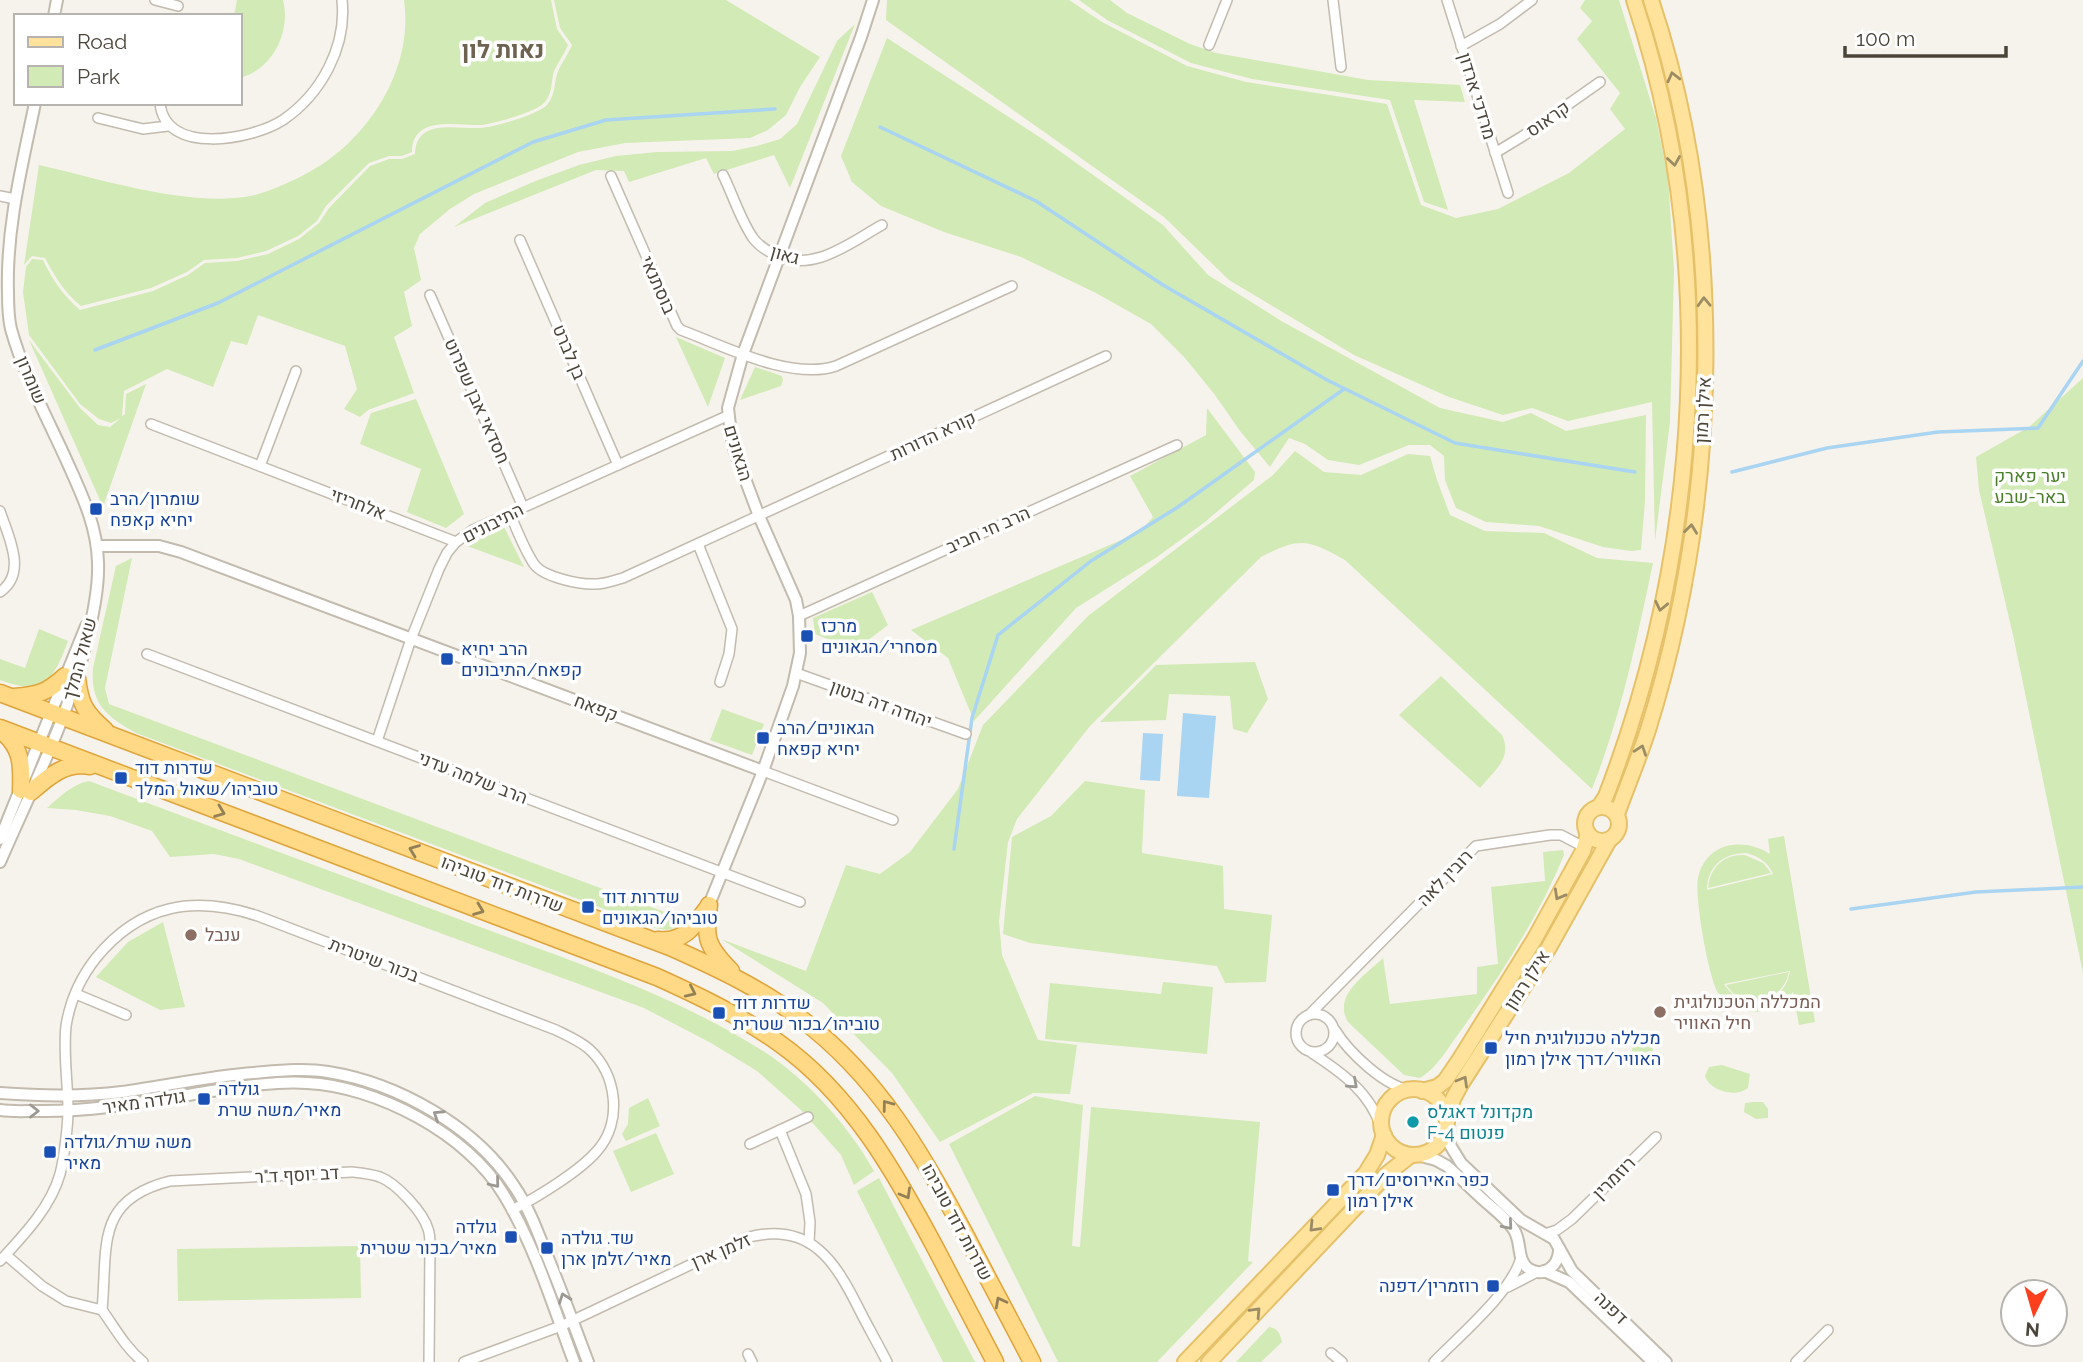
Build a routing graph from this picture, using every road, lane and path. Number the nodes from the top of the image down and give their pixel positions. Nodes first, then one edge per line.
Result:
1 (155, 0) edge
2 (341, 0) edge
3 (873, 0) edge
4 (1227, 0) edge
5 (1333, 0) edge
6 (1447, 0) edge
7 (1532, 0) edge
8 (1634, 0) edge
9 (1651, 0) edge
10 (178, 7) edge
11 (1209, 45) dead end
12 (1461, 46) junction
13 (1341, 67) dead end
14 (1600, 82) dead end
15 (35, 105) edge
16 (160, 105) edge
17 (98, 118) dead end
18 (168, 126) junction
19 (1495, 153) junction
20 (723, 174) dead end
21 (611, 176) dead end
22 (1508, 193) dead end
23 (0, 196) edge
24 (15, 199) junction
25 (882, 225) dead end
26 (520, 240) dead end
27 (780, 257) junction
28 (1012, 286) dead end
29 (430, 295) dead end
30 (4, 307) edge
31 (5, 326) edge
32 (743, 354) junction
33 (1106, 356) dead end
34 (296, 370) dead end
35 (727, 416) junction
36 (151, 424) dead end
37 (1177, 445) dead end
38 (618, 465) junction
39 (260, 466) junction
40 (523, 507) junction
41 (0, 511) edge
42 (510, 514) junction
43 (759, 516) junction
44 (456, 542) junction
45 (698, 544) junction
46 (97, 546) junction
47 (0, 592) edge
48 (94, 608) joint
49 (799, 616) junction
50 (411, 639) junction
51 (147, 654) dead end
52 (796, 673) junction
53 (71, 677) junction
54 (720, 682) dead end
55 (5, 695) edge
56 (57, 715) junction
57 (0, 729) edge
58 (966, 734) dead end
59 (113, 736) junction
60 (377, 741) junction
61 (45, 745) junction
62 (111, 770) junction
63 (763, 771) junction
64 (26, 791) junction
65 (1599, 807) junction
66 (1617, 814) junction
67 (893, 820) dead end
68 (0, 839) edge
69 (1609, 840) junction
70 (1586, 841) junction
71 (0, 863) edge
72 (722, 872) junction
73 (800, 902) dead end
74 (709, 905) junction
75 (648, 939) junction
76 (741, 981) junction
77 (1336, 990) junction
78 (76, 994) junction
79 (126, 1015) dead end
80 (1309, 1016) junction
81 (1332, 1025) junction
82 (1311, 1052) junction
83 (1417, 1090) junction
84 (0, 1093) edge
85 (66, 1095) junction
86 (0, 1110) edge
87 (68, 1111) junction
88 (808, 1117) dead end
89 (1447, 1123) junction
90 (780, 1130) junction
91 (1382, 1131) junction
92 (1656, 1137) dead end
93 (750, 1144) dead end
94 (1414, 1155) junction
95 (524, 1204) junction
96 (512, 1210) junction
97 (1573, 1219) junction
98 (1543, 1233) junction
99 (809, 1243) junction
100 (1559, 1250) junction
101 (1521, 1254) junction
102 (3, 1258) edge
103 (1541, 1272) junction
104 (1504, 1290) junction
105 (102, 1310) junction
106 (572, 1320) junction
107 (561, 1326) junction
108 (1828, 1330) dead end
109 (1331, 1353) dead end
110 (1439, 1361) edge
111 (143, 1362) edge
112 (429, 1362) edge
113 (464, 1362) edge
114 (574, 1362) edge
115 (588, 1362) edge
116 (887, 1362) edge
117 (995, 1362) edge
118 (1032, 1362) edge
119 (1185, 1362) edge
120 (1209, 1362) edge
121 (1342, 1362) edge
122 (1653, 1362) edge
123 (1666, 1362) edge
124 (1796, 1362) edge

1 - 10 street
2 - 18 street
3 - 27 street, הגאונים
4 - 11 street
5 - 13 street
6 - 12 street, מרדכי ארדון
7 - 12 street
8 -> 65 main road, אילן רמון
66 -> 9 main road, אילן רמון
12 - 19 street, מרדכי ארדון
14 - 19 street, קראוס
15 - 24 street, שומרון
16 - 18 street
17 - 18 street
19 - 22 street, מרדכי ארדון
20 - 27 street, גאון
21 - 32 street, בוסתנאי
23 - 24 street
24 - 30 street, שומרון
25 - 27 street, גאון
26 - 38 street, בן לברט
27 - 32 street, הגאונים
28 - 32 street
29 - 40 street, חסדאי אבן שפרוט
30 - 31 street, שומרון
31 - 46 street, שומרון
32 - 35 street, הגאונים
33 - 43 street, קורא הדורות
34 - 39 street
35 - 38 street, התיבונים
35 - 43 street, הגאונים
36 - 39 street, אלחריזי
37 - 49 street, הרב חי חביב
38 - 40 street, התיבונים
39 - 44 street, אלחריזי
40 - 42 street, התיבונים
41 - 47 street
42 - 44 street, התיבונים
42 - 45 street, קורא הדורות
43 - 45 street, קורא הדורות
43 - 49 street, הגאונים
44 - 50 street, התיבונים
45 - 54 street
46 - 48 street, שומרון
46 - 50 street, קפאח
48 - 53 street, שאול המלך
49 - 52 street, הגאונים
50 - 60 street, התיבונים
50 - 63 street, קפאח
51 - 60 street, הרב שלמה עדני
52 - 58 street, יהודה דה בוטון
52 - 63 street, הגאונים
53 - 55 highway
53 - 56 street, שאול המלך
53 - 59 highway
55 - 56 highway, שדרות דוד טוביהו
56 - 59 highway, שדרות דוד טוביהו
56 - 61 street, שאול המלך
57 - 61 highway, שדרות דוד טוביהו
57 - 64 highway
75 -> 59 highway, שדרות דוד טוביהו
60 - 72 street, הרב שלמה עדני
61 - 62 highway, שדרות דוד טוביהו
61 - 64 street, שאול המלך
62 - 64 highway
62 -> 117 highway, שדרות דוד טוביהו
63 - 67 street, קפאח
63 - 72 street, הגאונים
64 - 68 street, שאול המלך
64 - 71 street, שאול המלך
65 - 66 main road
65 - 70 main road
66 - 69 main road
69 - 70 main road
89 -> 69 main road, אילן רמון
70 - 77 street, רובין לאה
70 -> 83 main road, אילן רמון
72 - 73 street, הרב שלמה עדני
72 - 74 street, הגאונים
74 - 75 highway
74 - 76 highway
75 - 76 highway, שדרות דוד טוביהו
118 -> 76 highway, שדרות דוד טוביהו
77 - 80 street, רובין לאה
77 - 81 street
78 - 79 street
78 - 85 street, בכור שיטרית
78 - 95 street, בכור שיטרית
80 - 81 street
80 - 82 street
81 - 82 street
81 - 83 street
82 -> 91 street
83 - 89 main road
83 - 91 main road
84 - 85 street
85 - 87 street, בכור שיטרית
95 -> 85 street
86 -> 87 street, גולדה מאיר
87 -> 96 street, גולדה מאיר
87 - 102 street, בכור שיטרית
88 - 90 street
89 - 94 main road
89 - 98 street
90 - 93 street
90 - 99 street
91 - 94 main road
91 -> 119 main road
92 - 97 street, רוזמרין
94 -> 101 street
120 -> 94 main road
95 - 96 street, בכור שיטרית
106 -> 95 street
96 - 107 street, גולדה מאיר
97 - 98 street, רוזמרין
97 - 100 street, רוזמרין
98 - 100 street
98 - 101 street
99 - 106 street, זלמן ארן
99 - 116 street, זלמן ארן
100 - 103 street
100 - 123 street, דפנה
101 - 103 street
101 - 104 street
102 - 105 street
103 - 104 street
103 - 122 street, דפנה
104 - 110 street
105 - 111 street
105 - 112 street, דב יוסף ד"ר
106 - 107 street, זלמן ארן
106 - 115 street
107 - 113 street, זלמן ארן
107 - 114 street, גולדה מאיר
108 - 124 street
109 - 121 street

